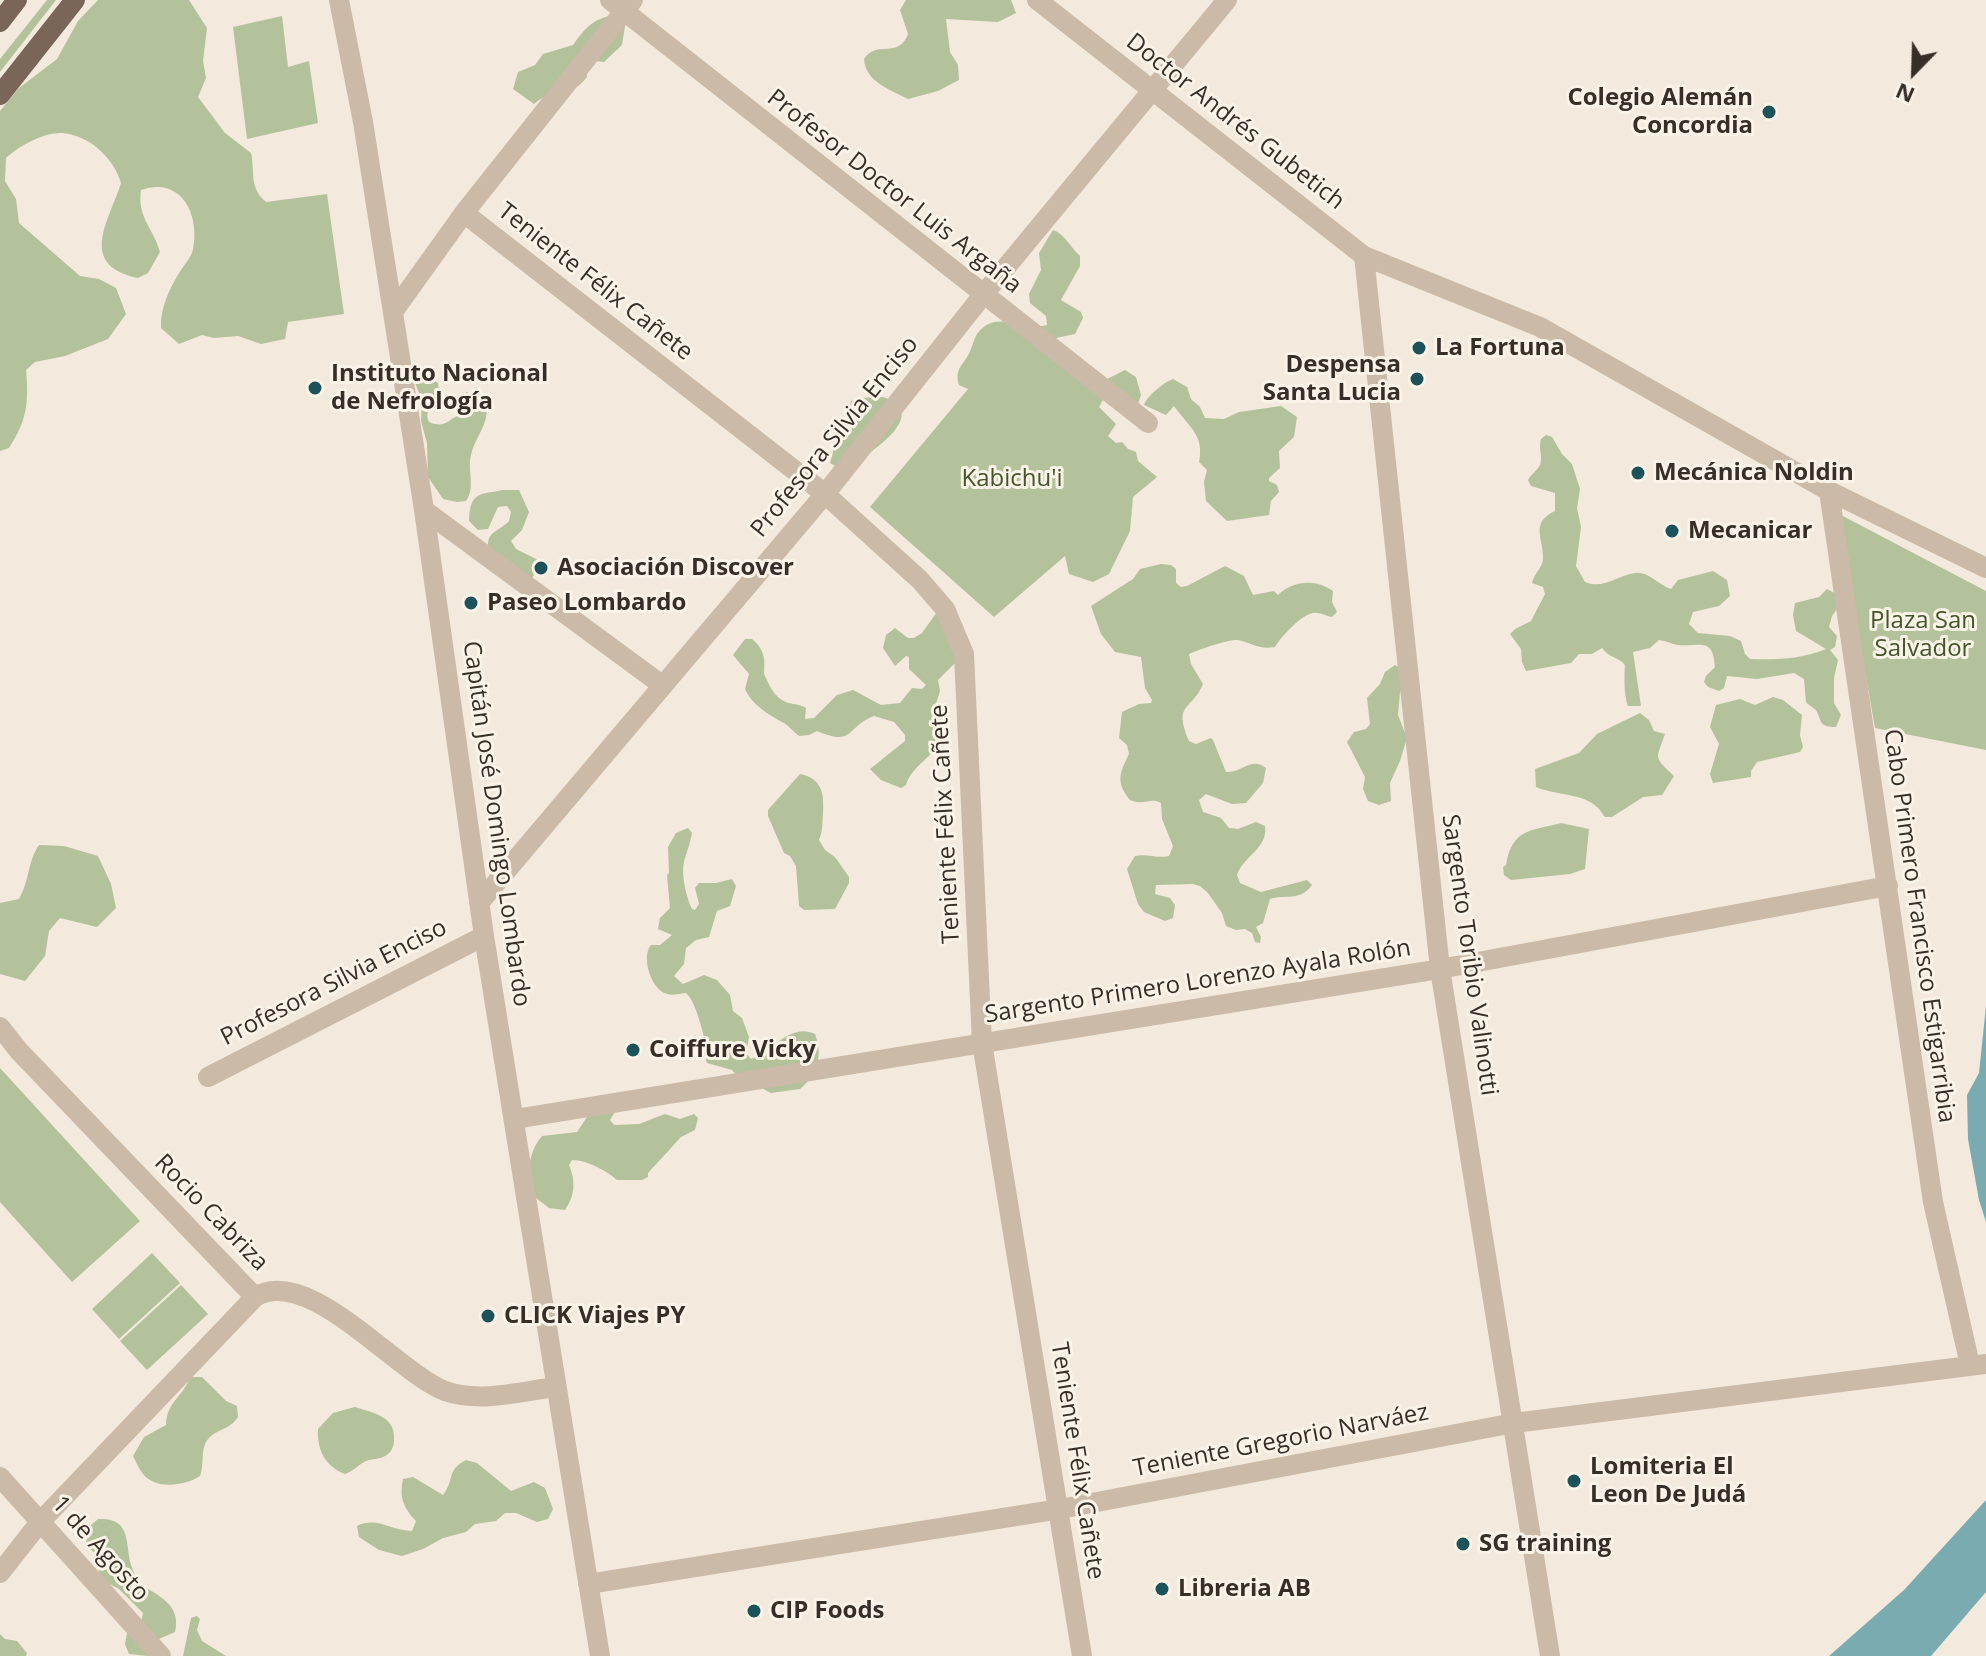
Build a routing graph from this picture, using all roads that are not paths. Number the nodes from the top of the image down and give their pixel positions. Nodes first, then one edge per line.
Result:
1 (17, 0) edge
2 (75, 0) edge
3 (339, 0) edge
4 (1037, 0) edge
5 (1227, 0) edge
6 (622, 4) edge
7 (0, 22) edge
8 (1153, 91) junction
9 (0, 95) edge
10 (464, 213) junction
11 (1364, 256) junction
12 (983, 295) junction
13 (393, 312) junction
14 (1148, 423) dead end
15 (1829, 491) junction
16 (825, 494) junction
17 (424, 510) junction
18 (1986, 568) edge
19 (662, 685) junction
20 (1888, 886) junction
21 (479, 903) junction
22 (484, 936) junction
23 (1440, 969) junction
24 (0, 1027) edge
25 (982, 1043) junction
26 (208, 1077) dead end
27 (515, 1119) junction
28 (255, 1297) junction
29 (1978, 1365) edge
30 (555, 1387) junction
31 (1514, 1423) junction
32 (0, 1477) edge
33 (1060, 1509) junction
34 (40, 1522) junction
35 (0, 1573) edge
36 (588, 1584) junction
37 (161, 1656) edge
38 (600, 1656) edge
39 (1082, 1656) edge
40 (1550, 1656) edge

1 - 7 main road
2 - 9 main road
3 - 13 street, Capitán José Domingo Lombardo
4 - 8 street, Doctor Andrés Gubetich
5 - 8 street, Profesora Silvia Enciso
6 - 10 street
6 - 12 street, Profesor Doctor Luis Argaña
8 - 11 street, Doctor Andrés Gubetich
8 - 12 street, Profesora Silvia Enciso
10 - 13 street
10 - 16 street, Teniente Félix Cañete
11 - 15 street, Doctor Andrés Gubetich
11 - 23 street, Sargento Toribio Valinotti
12 - 14 street, Profesor Doctor Luis Argaña
12 - 16 street, Profesora Silvia Enciso
13 - 17 street, Capitán José Domingo Lombardo
15 - 18 street, Doctor Andrés Gubetich
15 - 20 street, Cabo Primero Francisco Estigarribia
16 - 19 street, Profesora Silvia Enciso
16 - 25 street, Teniente Félix Cañete
17 - 19 street
17 - 21 street, Capitán José Domingo Lombardo
19 - 21 street, Profesora Silvia Enciso
20 - 23 street, Sargento Primero Lorenzo Ayala Rolón
20 - 29 street, Cabo Primero Francisco Estigarribia
21 - 22 street, Capitán José Domingo Lombardo
22 - 26 street, Profesora Silvia Enciso
22 - 27 street, Capitán José Domingo Lombardo
23 - 25 street, Sargento Primero Lorenzo Ayala Rolón
23 - 31 street, Sargento Toribio Valinotti
24 - 28 street, Rocio Cabriza
25 - 27 street, Sargento Primero Lorenzo Ayala Rolón
25 - 33 street, Teniente Félix Cañete
27 - 30 street, Capitán José Domingo Lombardo
28 - 30 street, Rocio Cabriza
28 - 34 street
29 - 31 street, Teniente Gregorio Narváez
30 - 36 street, Capitán José Domingo Lombardo
31 - 33 street, Teniente Gregorio Narváez
31 - 40 street, Sargento Toribio Valinotti
32 - 34 street, 1 de Agosto
33 - 36 street, Teniente Gregorio Narváez
33 - 39 street, Teniente Félix Cañete
34 - 35 street
34 - 37 street, 1 de Agosto
36 - 38 street, Capitán José Domingo Lombardo

